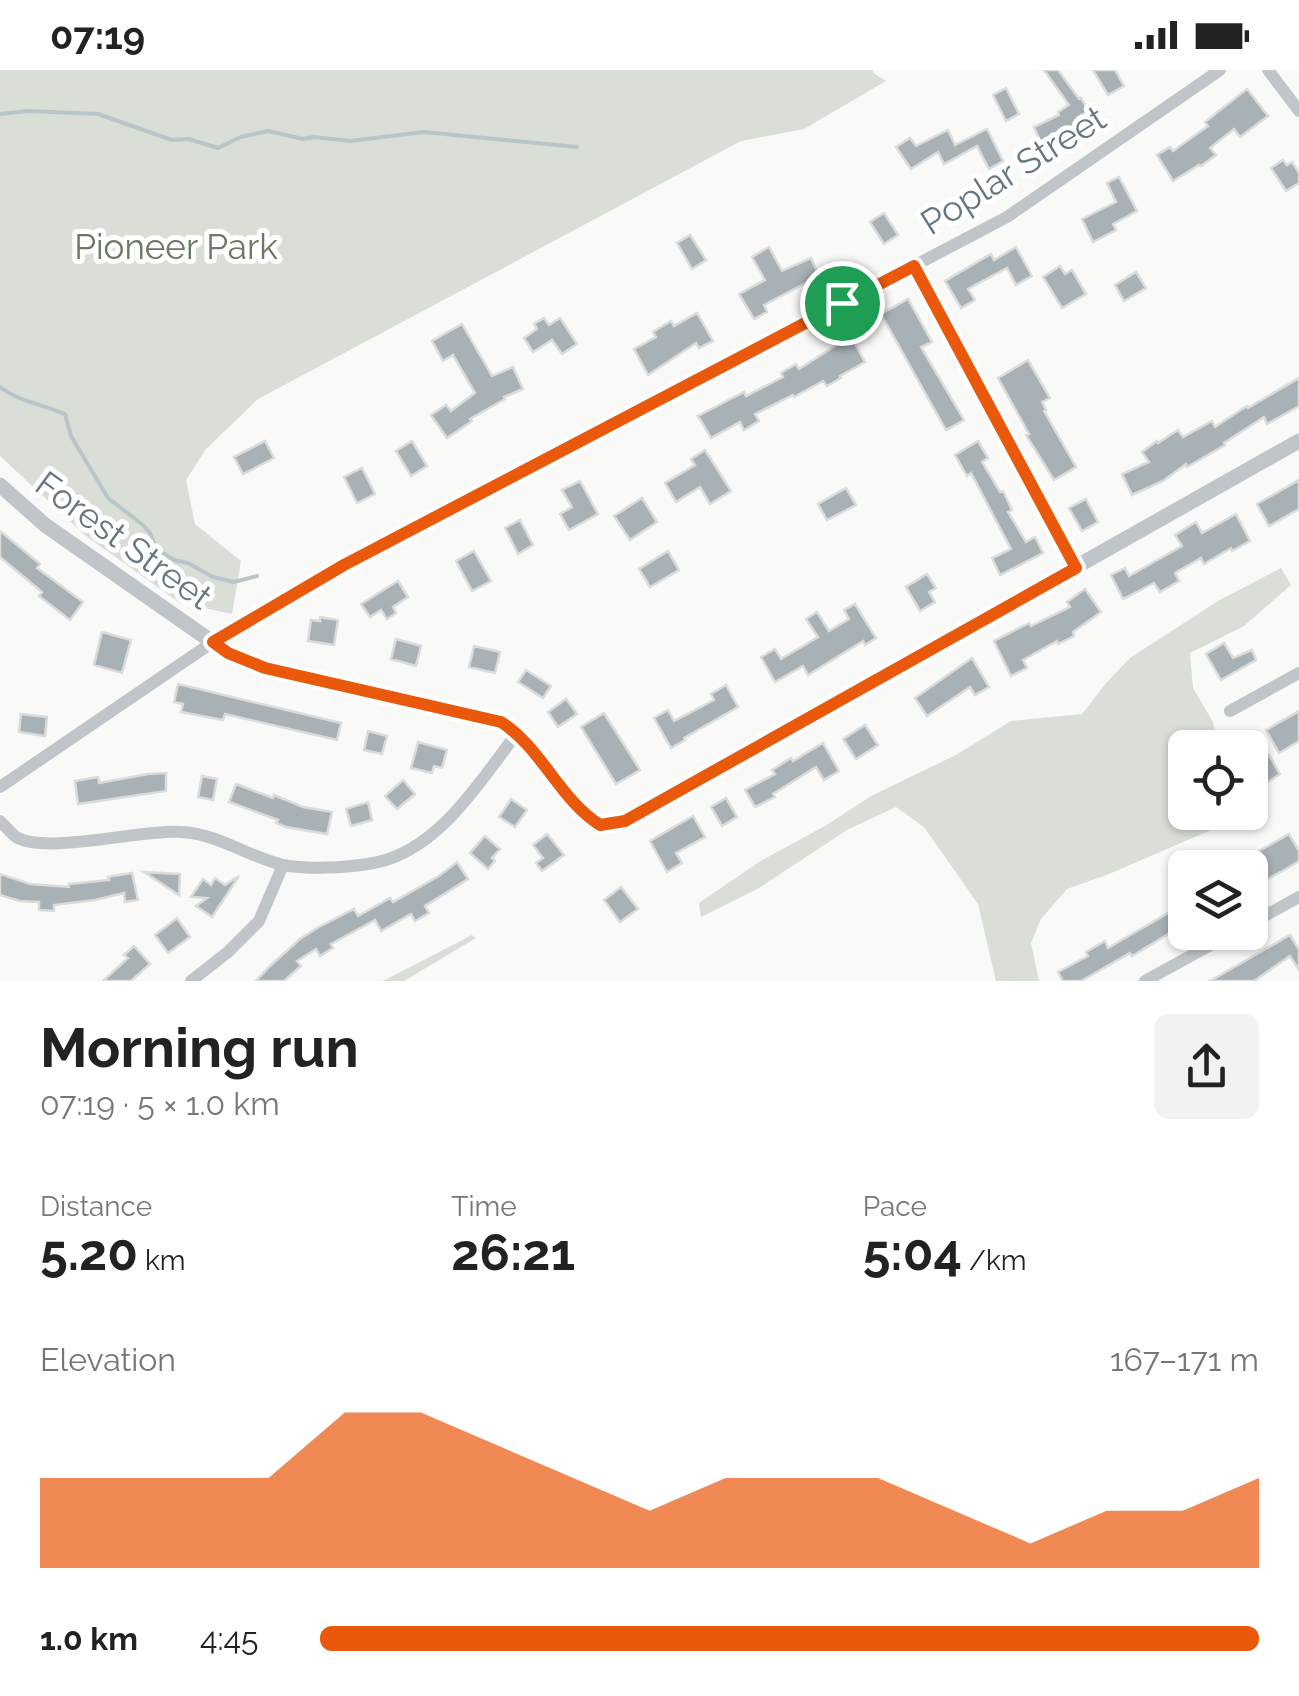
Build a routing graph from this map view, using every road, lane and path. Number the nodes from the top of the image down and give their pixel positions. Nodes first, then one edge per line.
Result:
1 (1220, 70) edge
2 (1268, 70) edge
3 (1299, 111) edge
4 (914, 266) junction
5 (1297, 446) edge
6 (0, 485) edge
7 (1076, 568) junction
8 (213, 642) junction
9 (1299, 673) edge
10 (1230, 711) dead end
11 (518, 732) junction
12 (0, 787) edge
13 (0, 821) edge
14 (283, 865) junction
15 (1299, 897) edge
16 (1268, 914) edge
17 (1201, 950) edge
18 (191, 981) edge
19 (1145, 981) edge

1 - 4 street, Poplar Street
2 - 3 street
4 - 7 street
4 - 8 street, Poplar Street
5 - 7 street
6 - 8 street, Forest Street
7 - 11 street
8 - 11 street, Forest Street
8 - 12 street, Poplar Street
9 - 10 street
11 - 14 street
13 - 14 street
14 - 18 street
15 - 16 street
17 - 19 street

